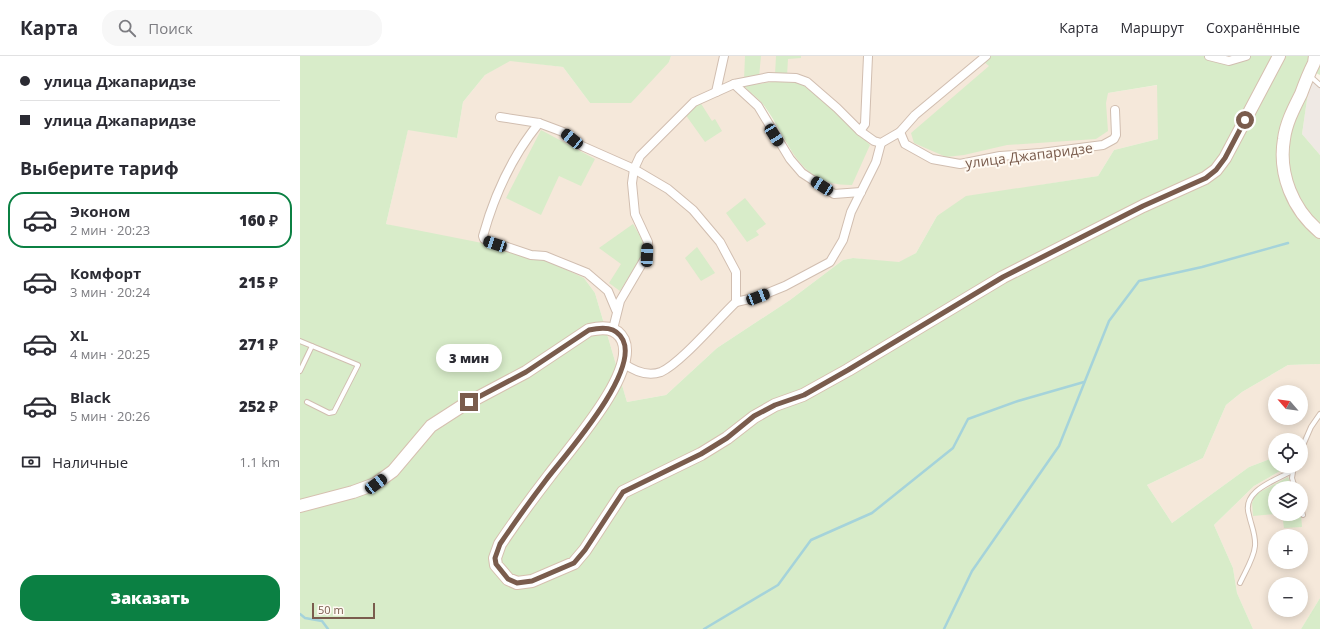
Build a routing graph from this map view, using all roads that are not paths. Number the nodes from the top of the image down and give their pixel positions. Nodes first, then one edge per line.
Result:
1 (724, 56) edge
2 (868, 56) edge
3 (986, 56) edge
4 (1209, 56) edge
5 (1246, 56) edge
6 (1279, 56) edge
7 (1315, 56) edge
8 (1308, 74) junction
9 (734, 84) junction
10 (1320, 85) edge
11 (716, 92) junction
12 (1115, 110) dead end
13 (500, 117) dead end
14 (539, 123) junction
15 (860, 131) junction
16 (900, 132) junction
17 (881, 143) junction
18 (634, 169) junction
19 (861, 192) junction
20 (1320, 232) edge
21 (736, 302) junction
22 (616, 310) junction
23 (613, 329) junction
24 (300, 341) edge
25 (312, 346) junction
26 (623, 364) junction
27 (300, 371) edge
28 (307, 402) dead end
29 (1320, 414) edge
30 (1308, 435) edge
31 (1288, 473) edge
32 (300, 506) edge
33 (1240, 583) dead end

1 - 11 street
2 - 15 street
3 - 16 street
4 - 5 street
6 - 26 street
7 - 8 street
8 - 10 lane
8 - 20 street
9 - 11 street
9 - 15 street
9 - 19 street
11 - 18 street
12 - 16 street, улица Джапаридзе
13 - 14 street
14 - 18 street
14 - 22 street
15 - 17 street
16 - 17 street
17 - 19 street
18 - 21 street
18 - 22 street
19 - 21 street
21 - 26 street
22 - 23 street
23 - 26 street
23 - 32 street
24 - 25 lane
25 - 27 lane
25 - 28 lane
29 - 30 lane
31 - 33 lane

